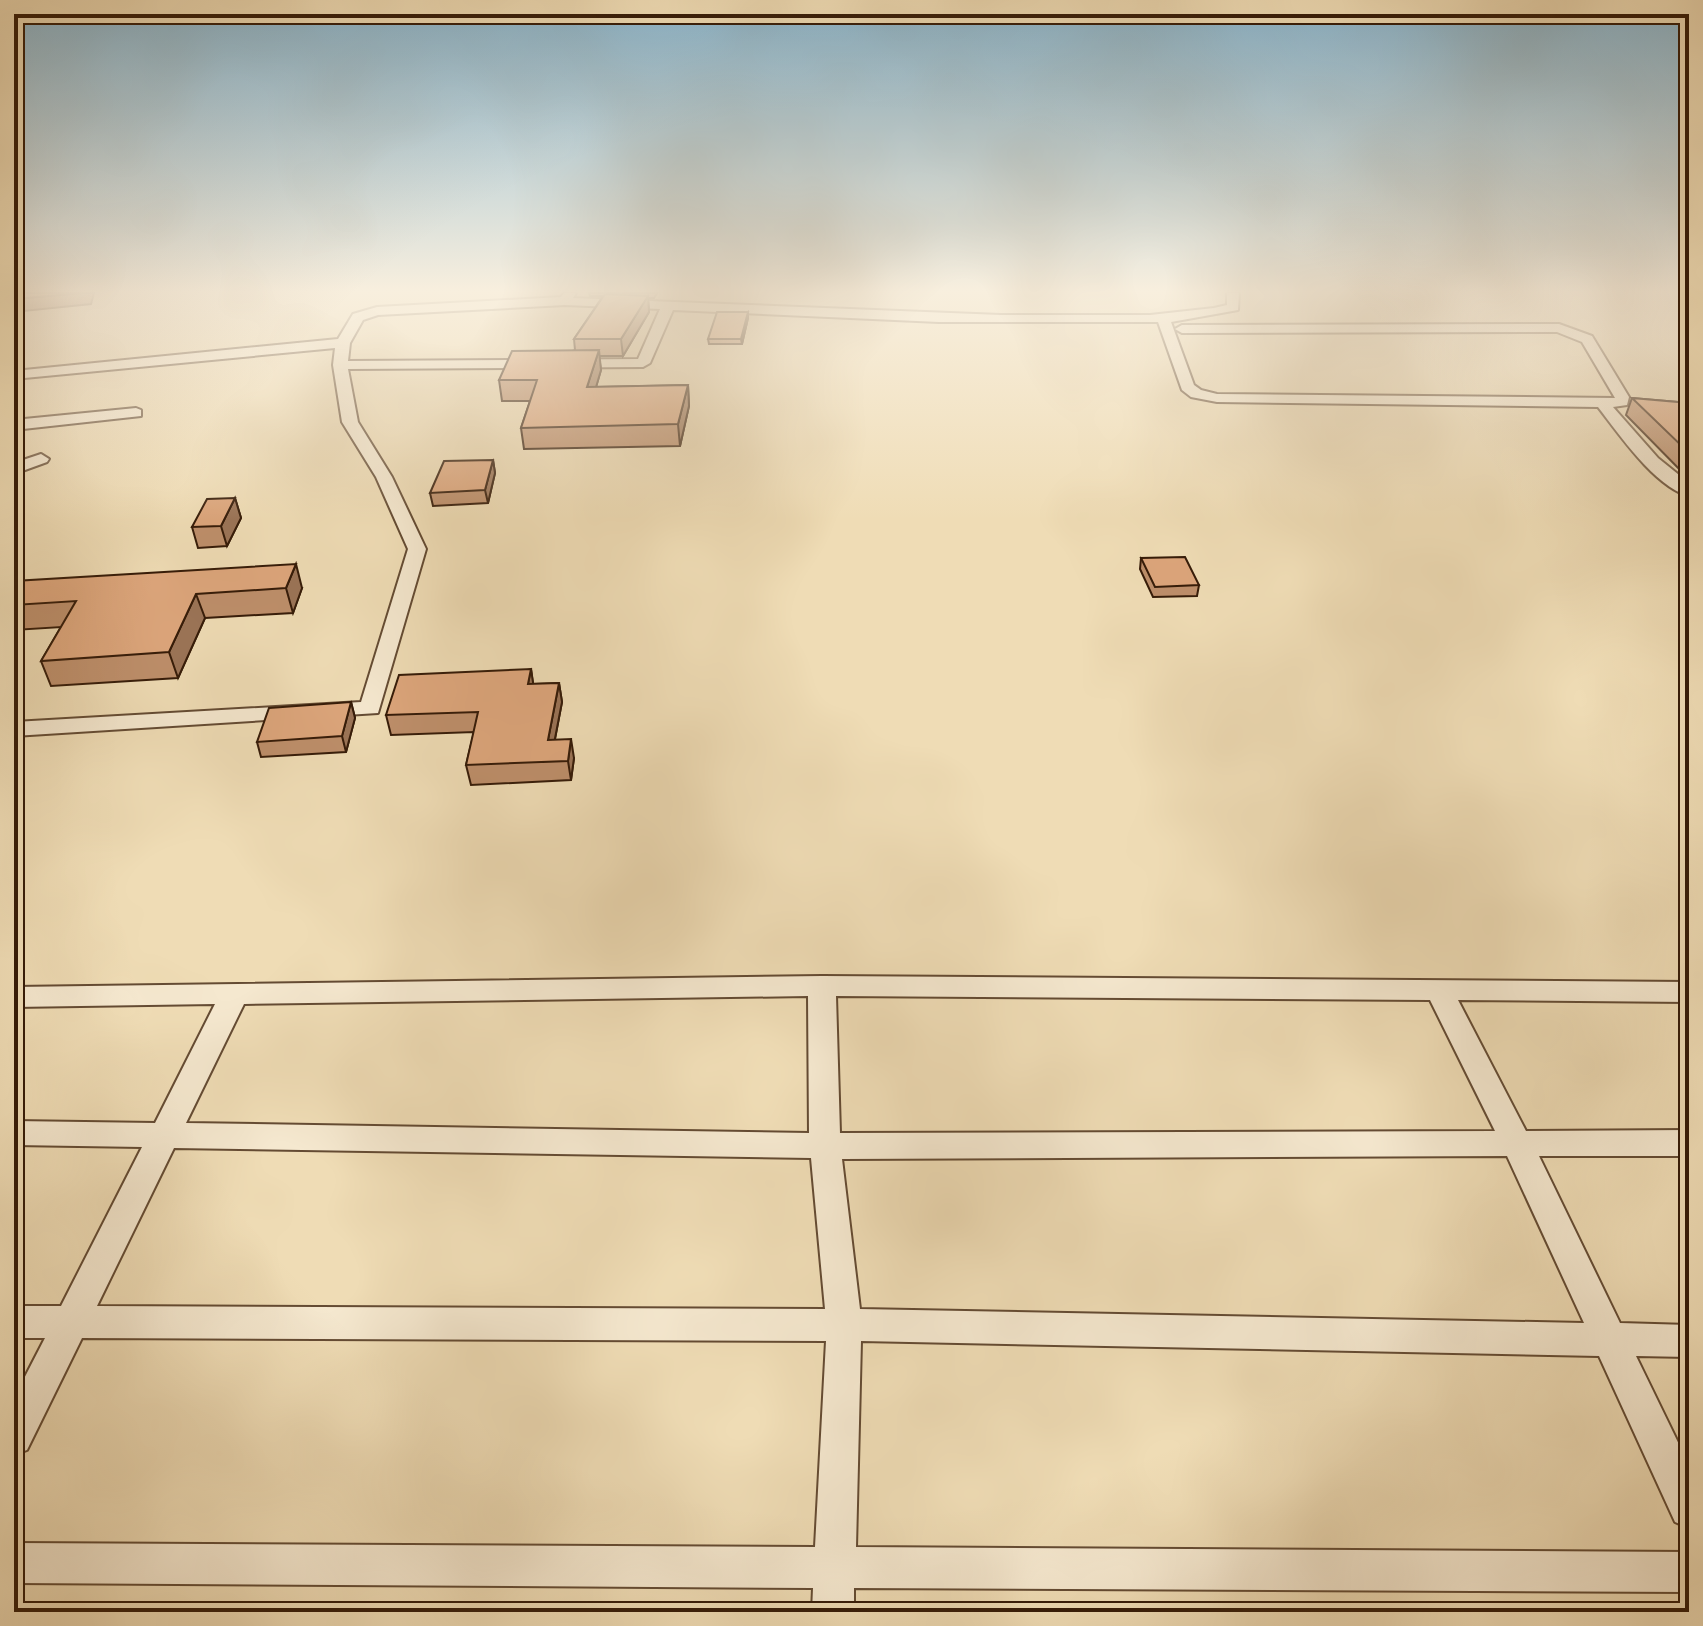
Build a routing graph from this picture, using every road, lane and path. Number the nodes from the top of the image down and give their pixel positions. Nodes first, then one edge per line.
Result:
1 (77, 369) edge
2 (341, 369) edge
3 (1181, 369) edge
4 (1605, 369) edge
5 (14, 375) edge
6 (1602, 403) junction
7 (136, 413) dead end
8 (14, 425) edge
9 (41, 459) dead end
10 (14, 469) edge
11 (1689, 491) edge
12 (14, 729) edge
13 (822, 986) junction
14 (1439, 990) junction
15 (1689, 992) edge
16 (235, 993) junction
17 (14, 997) edge
18 (14, 1133) edge
19 (164, 1135) junction
20 (1689, 1143) edge
21 (1518, 1145) junction
22 (825, 1146) junction
23 (14, 1322) edge
24 (72, 1322) junction
25 (844, 1325) junction
26 (1689, 1341) edge
27 (1610, 1342) junction
28 (14, 1437) edge
29 (1689, 1508) edge
30 (14, 1563) edge
31 (835, 1568) junction
32 (1689, 1572) edge
33 (833, 1612) edge

1 - 5 street
2 - 12 street
3 - 6 street
4 - 6 street
6 - 11 street
7 - 8 street
9 - 10 street
13 - 14 street
13 - 16 street
13 - 22 street
14 - 15 street
14 - 21 street
16 - 17 street
16 - 19 street
18 - 19 street
19 - 22 street
19 - 24 street
20 - 21 street
21 - 22 street
21 - 27 street
22 - 25 street
23 - 24 street
24 - 25 street
24 - 28 street
25 - 27 street
25 - 31 street
26 - 27 street
27 - 29 street
30 - 31 street
31 - 32 street
31 - 33 street

